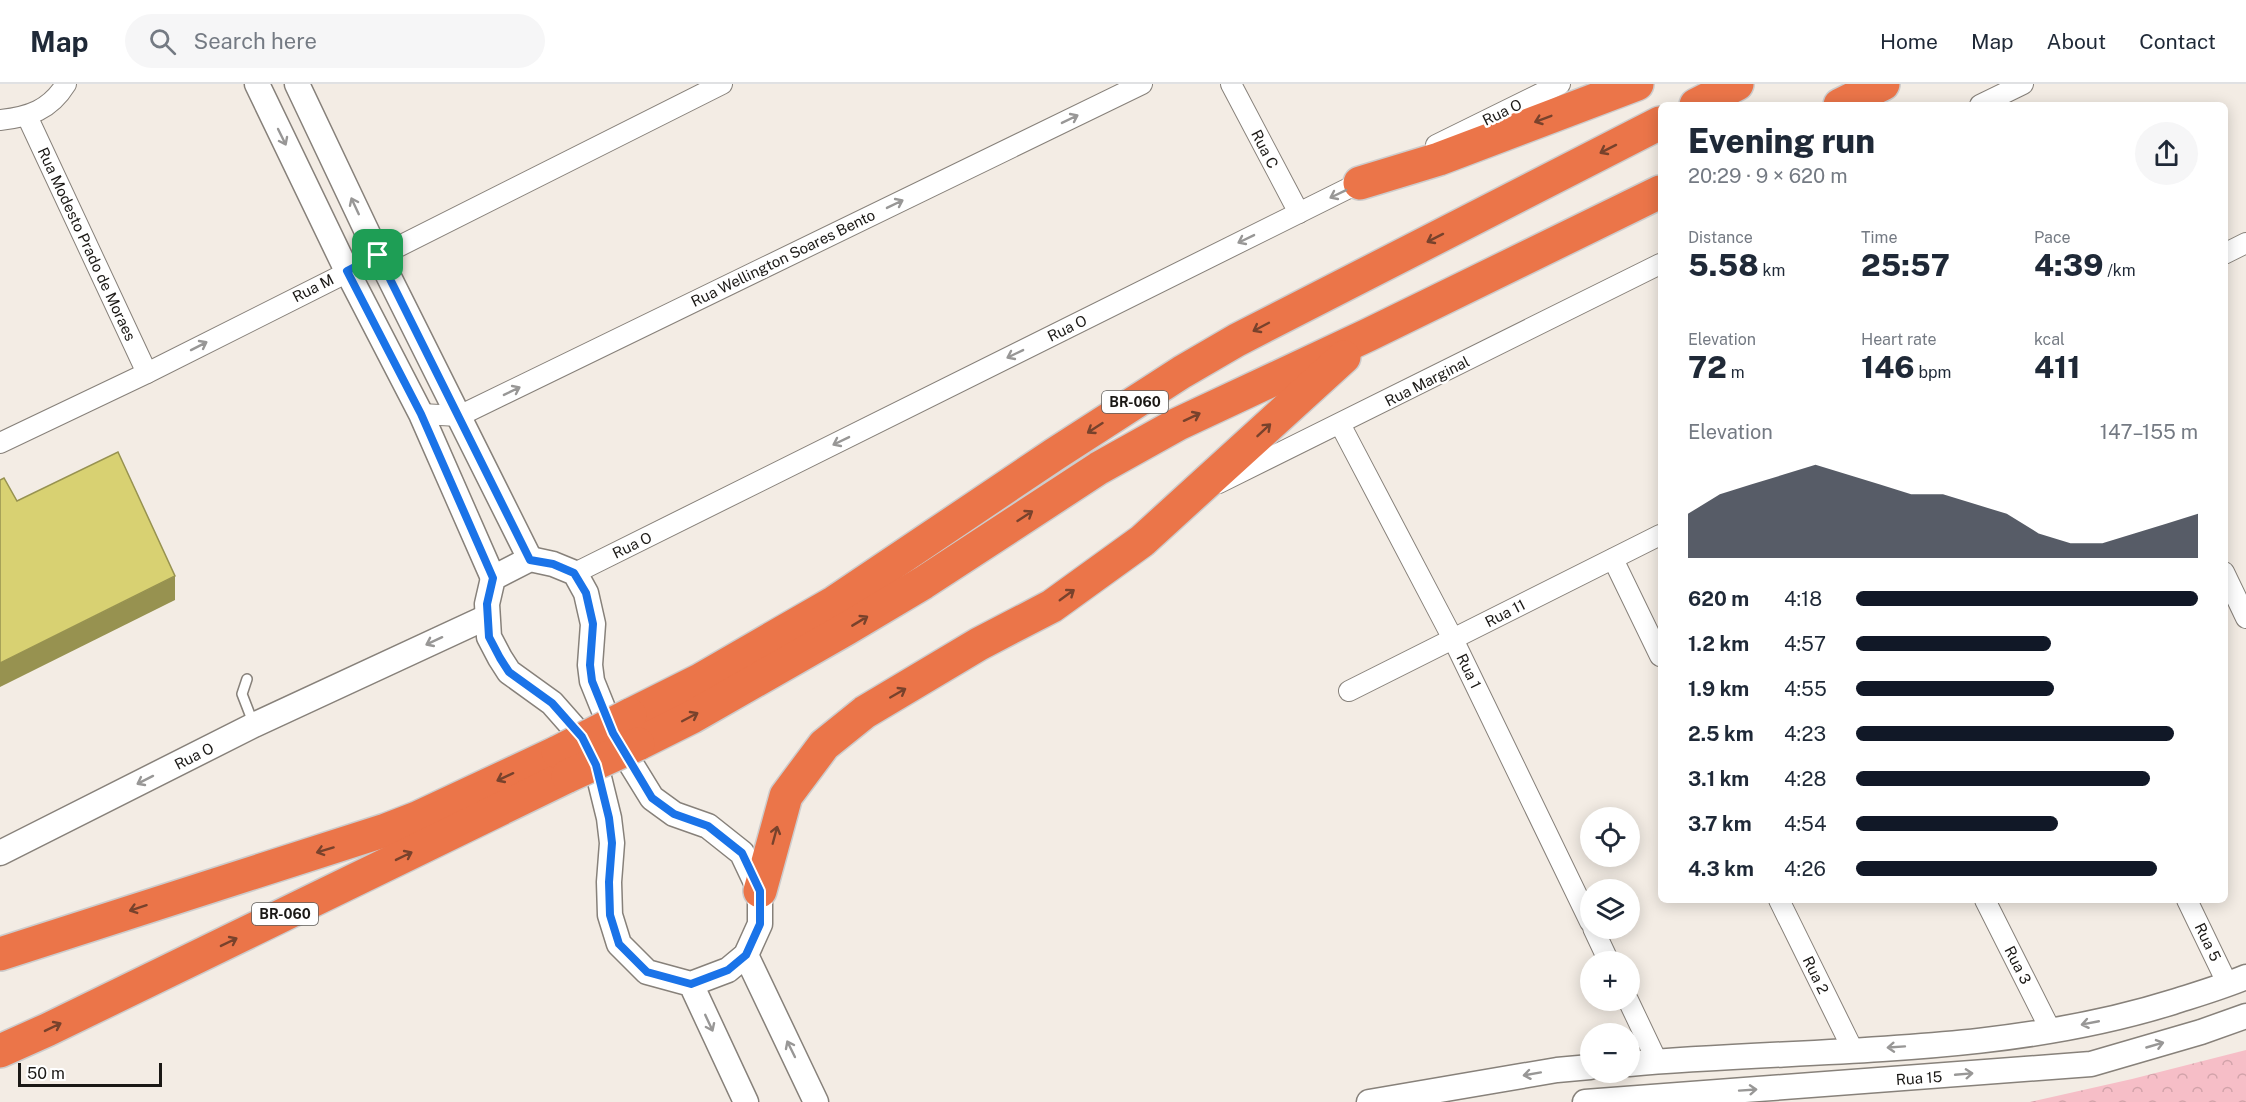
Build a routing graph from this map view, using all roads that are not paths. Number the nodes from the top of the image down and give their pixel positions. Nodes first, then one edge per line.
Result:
1 (66, 84) edge
2 (257, 84) edge
3 (297, 84) edge
4 (722, 84) edge
5 (1142, 84) edge
6 (1232, 84) edge
7 (1560, 84) edge
8 (1637, 84) edge
9 (1737, 84) edge
10 (1883, 84) edge
11 (2023, 84) edge
12 (1989, 99) edge
13 (1702, 102) edge
14 (1846, 102) edge
15 (27, 116) junction
16 (0, 120) edge
17 (1658, 124) edge
18 (1360, 183) junction
19 (1658, 193) edge
20 (1299, 213) junction
21 (2246, 243) edge
22 (2228, 252) edge
23 (378, 255) junction
24 (1658, 265) edge
25 (347, 271) junction
26 (394, 287) junction
27 (365, 306) junction
28 (1368, 335) junction
29 (147, 373) junction
30 (421, 414) junction
31 (459, 416) junction
32 (1340, 424) junction
33 (0, 443) edge
34 (1193, 496) junction
35 (1658, 536) edge
36 (1613, 559) junction
37 (530, 560) junction
38 (574, 573) junction
39 (493, 578) junction
40 (2228, 581) edge
41 (488, 617) junction
42 (2246, 618) edge
43 (1453, 639) junction
44 (1658, 652) edge
45 (247, 679) dead end
46 (1349, 691) dead end
47 (254, 725) junction
48 (634, 730) junction
49 (563, 764) junction
50 (0, 853) edge
51 (760, 891) junction
52 (1580, 901) edge
53 (1780, 903) edge
54 (1987, 903) edge
55 (2189, 903) edge
56 (0, 954) edge
57 (746, 955) junction
58 (2237, 981) edge
59 (691, 984) junction
60 (1633, 1011) edge
61 (2246, 1016) edge
62 (2051, 1031) junction
63 (1852, 1050) junction
64 (0, 1051) edge
65 (1657, 1061) junction
66 (1640, 1063) edge
67 (1580, 1068) edge
68 (746, 1102) edge
69 (816, 1102) edge
70 (1369, 1102) edge
71 (1585, 1102) edge

1 - 15 street
2 -> 25 street
23 -> 3 street
4 - 23 street, Rua M
31 -> 5 street, Rua Wellington Soares Bento
6 - 20 street, Rua C
7 - 18 street, Rua O
8 -> 18 highway
9 - 13 highway
10 - 14 highway
11 - 12 street
15 - 16 street
15 - 29 street, Rua Modesto Prado de Moraes
17 -> 48 highway, BR-060
18 -> 20 street, Rua O
19 - 28 highway, BR-060
20 -> 38 street, Rua O
21 - 22 street
23 - 25 street, Rua M
23 - 26 street
24 - 32 street, Rua Marginal
25 - 27 street
29 -> 25 street, Rua M
26 - 27 street
26 - 31 street
27 - 30 street
34 -> 28 highway
48 -> 28 highway, BR-060
29 - 33 street, Rua M
30 - 31 street, Rua Wellington Soares Bento
30 - 39 street
31 - 37 street
32 - 34 street, Rua Marginal
32 - 43 street, Rua 1
51 -> 34 highway
35 - 36 street, Rua 11
36 - 43 street, Rua 11
36 - 44 street
37 - 38 street
37 - 39 street
38 - 51 street
39 - 41 street
40 - 42 street
41 -> 47 street, Rua O
41 - 59 street
43 - 46 street, Rua 11
43 - 52 street, Rua 1
45 - 47 lane
47 -> 50 street, Rua O
48 - 49 highway, BR-060, bridge
49 -> 56 highway, BR-060
64 -> 49 highway, BR-060
51 - 57 street
53 - 63 street, Rua 2
54 - 62 street, Rua 3
55 - 58 street, Rua 5
57 - 59 street
69 -> 57 street
58 -> 62 street
59 -> 68 street
60 - 65 street
71 -> 61 street, Rua 15
62 -> 63 street
63 - 65 street
65 - 66 street
67 -> 70 street

